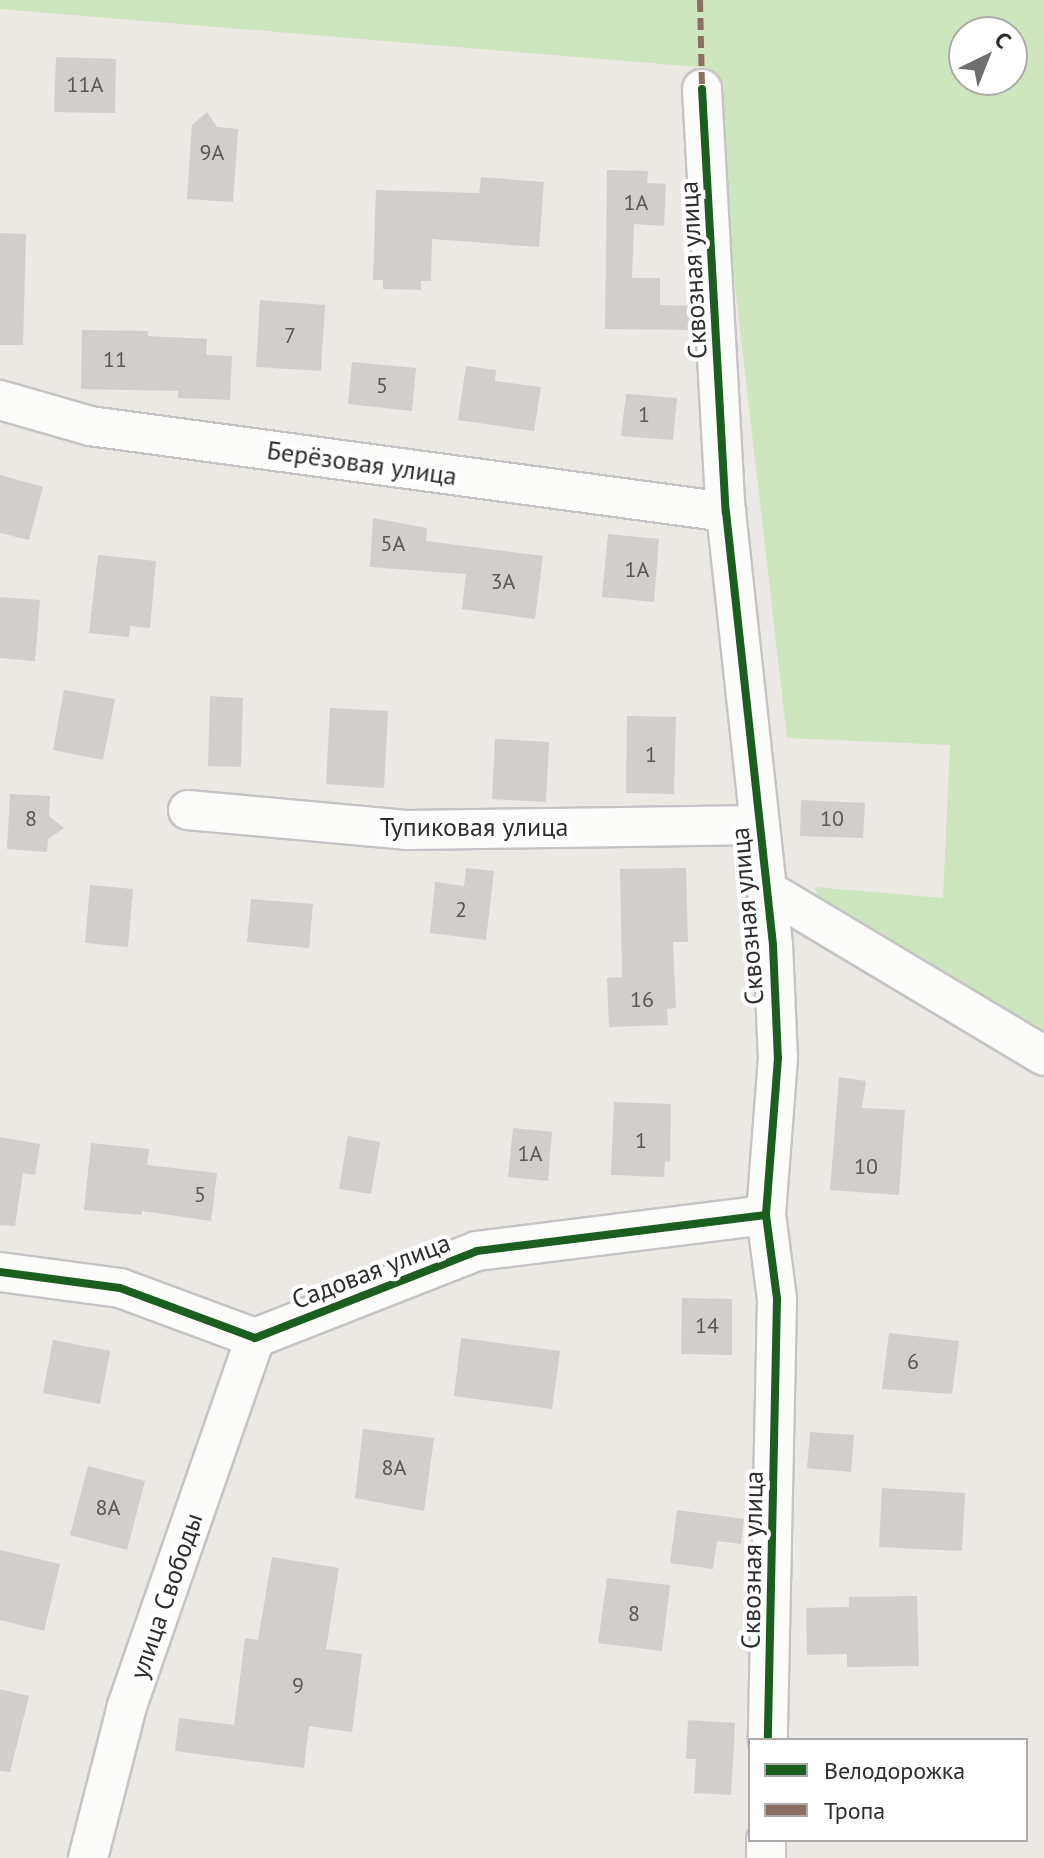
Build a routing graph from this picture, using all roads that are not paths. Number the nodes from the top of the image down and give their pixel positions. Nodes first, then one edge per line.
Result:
1 (702, 89) dead end
2 (0, 400) edge
3 (726, 512) junction
4 (188, 810) dead end
5 (760, 825) junction
6 (767, 890) junction
7 (1044, 1056) edge
8 (766, 1215) junction
9 (0, 1272) edge
10 (255, 1338) junction
11 (768, 1738) edge
12 (88, 1858) edge

1 - 3 street, Сквозная улица
2 - 3 street, Берёзовая улица
3 - 5 street, Сквозная улица
4 - 5 street, Тупиковая улица
5 - 6 street, Сквозная улица
6 - 7 street
6 - 8 street, Сквозная улица
8 - 10 street, Садовая улица
8 - 11 street, Сквозная улица
9 - 10 street
10 - 12 street, улица Свободы

